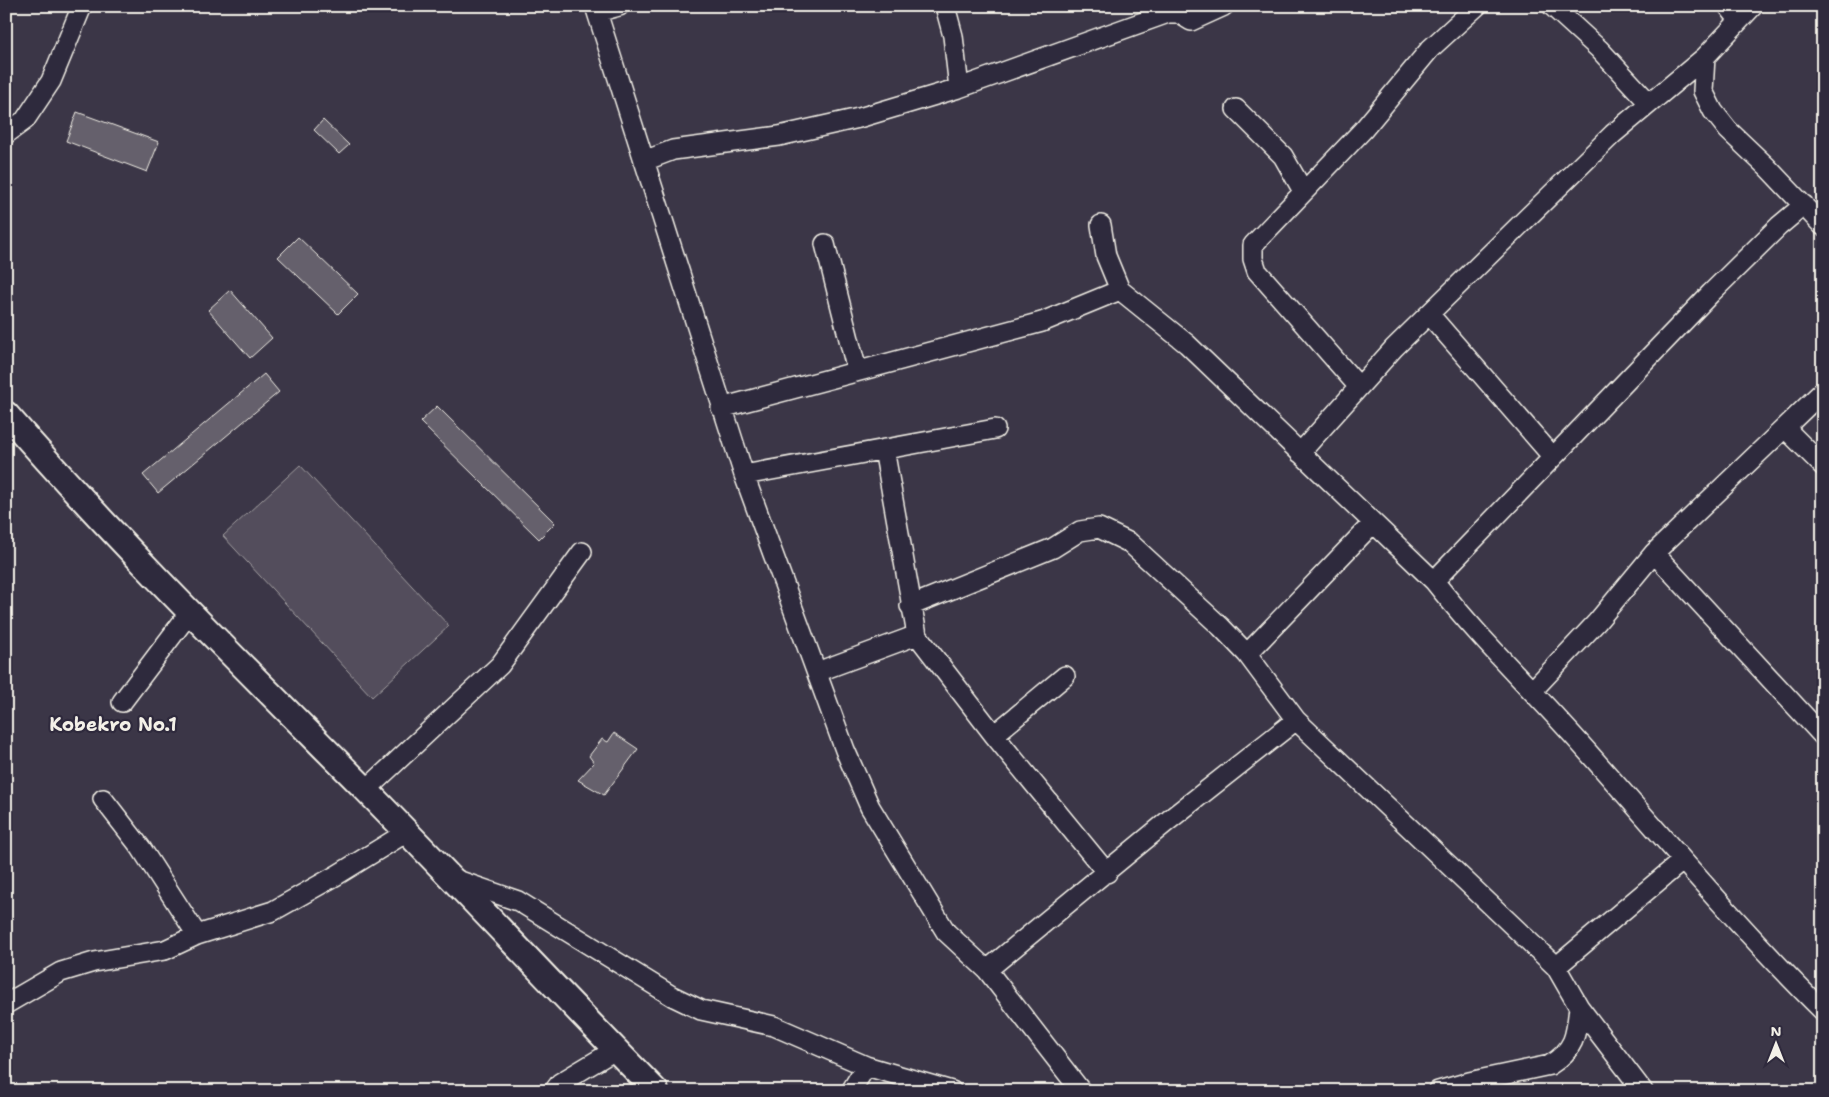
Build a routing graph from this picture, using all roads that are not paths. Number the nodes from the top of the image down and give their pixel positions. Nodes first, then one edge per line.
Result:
1 (82, 6) edge
2 (619, 6) edge
3 (945, 6) edge
4 (1224, 6) edge
5 (1477, 6) edge
6 (1552, 6) edge
7 (1754, 6) edge
8 (596, 9) edge
9 (1187, 13) edge
10 (1733, 13) edge
11 (1706, 57) junction
12 (1675, 82) junction
13 (959, 88) junction
14 (1703, 91) junction
15 (1650, 104) junction
16 (1236, 109) dead end
17 (6, 134) edge
18 (644, 161) junction
19 (1303, 191) junction
20 (1804, 205) junction
21 (1102, 225) dead end
22 (1823, 226) edge
23 (825, 244) dead end
24 (1120, 290) junction
25 (1429, 314) junction
26 (857, 371) junction
27 (1360, 387) junction
28 (1823, 391) edge
29 (721, 408) junction
30 (6, 414) edge
31 (1785, 428) junction
32 (995, 429) dead end
33 (884, 449) junction
34 (1300, 453) junction
35 (1553, 457) junction
36 (1823, 466) edge
37 (744, 475) junction
38 (1373, 523) junction
39 (582, 552) dead end
40 (1654, 553) junction
41 (1434, 581) junction
42 (910, 606) junction
43 (190, 612) junction
44 (917, 635) junction
45 (1247, 654) junction
46 (818, 672) junction
47 (1065, 676) dead end
48 (1533, 690) junction
49 (122, 702) dead end
50 (1296, 720) junction
51 (994, 735) junction
52 (1823, 736) edge
53 (366, 790) junction
54 (103, 799) dead end
55 (407, 832) junction
56 (1682, 861) junction
57 (1107, 873) junction
58 (454, 879) junction
59 (197, 935) junction
60 (1556, 966) junction
61 (987, 970) junction
62 (6, 1004) edge
63 (1579, 1007) junction
64 (1823, 1011) edge
65 (615, 1050) junction
66 (866, 1066) junction
67 (893, 1083) edge
68 (554, 1091) edge
69 (656, 1091) edge
70 (851, 1091) edge
71 (952, 1091) edge
72 (1081, 1091) edge
73 (1438, 1091) edge
74 (1643, 1091) edge

1 - 17 street
2 - 8 street
3 - 13 street
4 - 9 street
5 - 19 street
6 - 15 street
7 - 10 street
8 - 18 street
9 - 13 street
10 - 11 street
11 - 12 street
11 - 14 street
12 - 14 street
12 - 15 street
13 - 18 street
14 - 20 street
15 - 25 street
16 - 19 street
18 - 29 street
19 - 27 street
20 - 22 street
20 - 35 street
21 - 24 street
23 - 26 street
24 - 26 street
24 - 34 street
25 - 27 street
25 - 35 street
26 - 29 street
27 - 34 street
28 - 31 street
29 - 37 street
30 - 43 main road
31 - 36 street
31 - 40 street
32 - 33 street
33 - 37 street
33 - 42 street
34 - 38 street
35 - 41 street
37 - 46 street
38 - 41 street
38 - 45 street
39 - 53 street
40 - 48 street
40 - 52 street
41 - 48 street
42 - 44 street
42 - 45 street
43 - 49 street
43 - 53 main road
44 - 46 street
44 - 51 street
45 - 50 street
46 - 61 street
47 - 51 street
48 - 56 street
50 - 57 street
50 - 60 street
51 - 57 street
53 - 55 main road
54 - 59 street
55 - 58 main road
55 - 59 street
56 - 60 street
56 - 64 street
57 - 61 street
58 - 65 main road
58 - 66 street
59 - 62 street
60 - 63 street
61 - 72 street
63 - 73 street
63 - 74 street
65 - 68 street
65 - 69 main road
66 - 67 street
66 - 70 street
67 - 71 street

